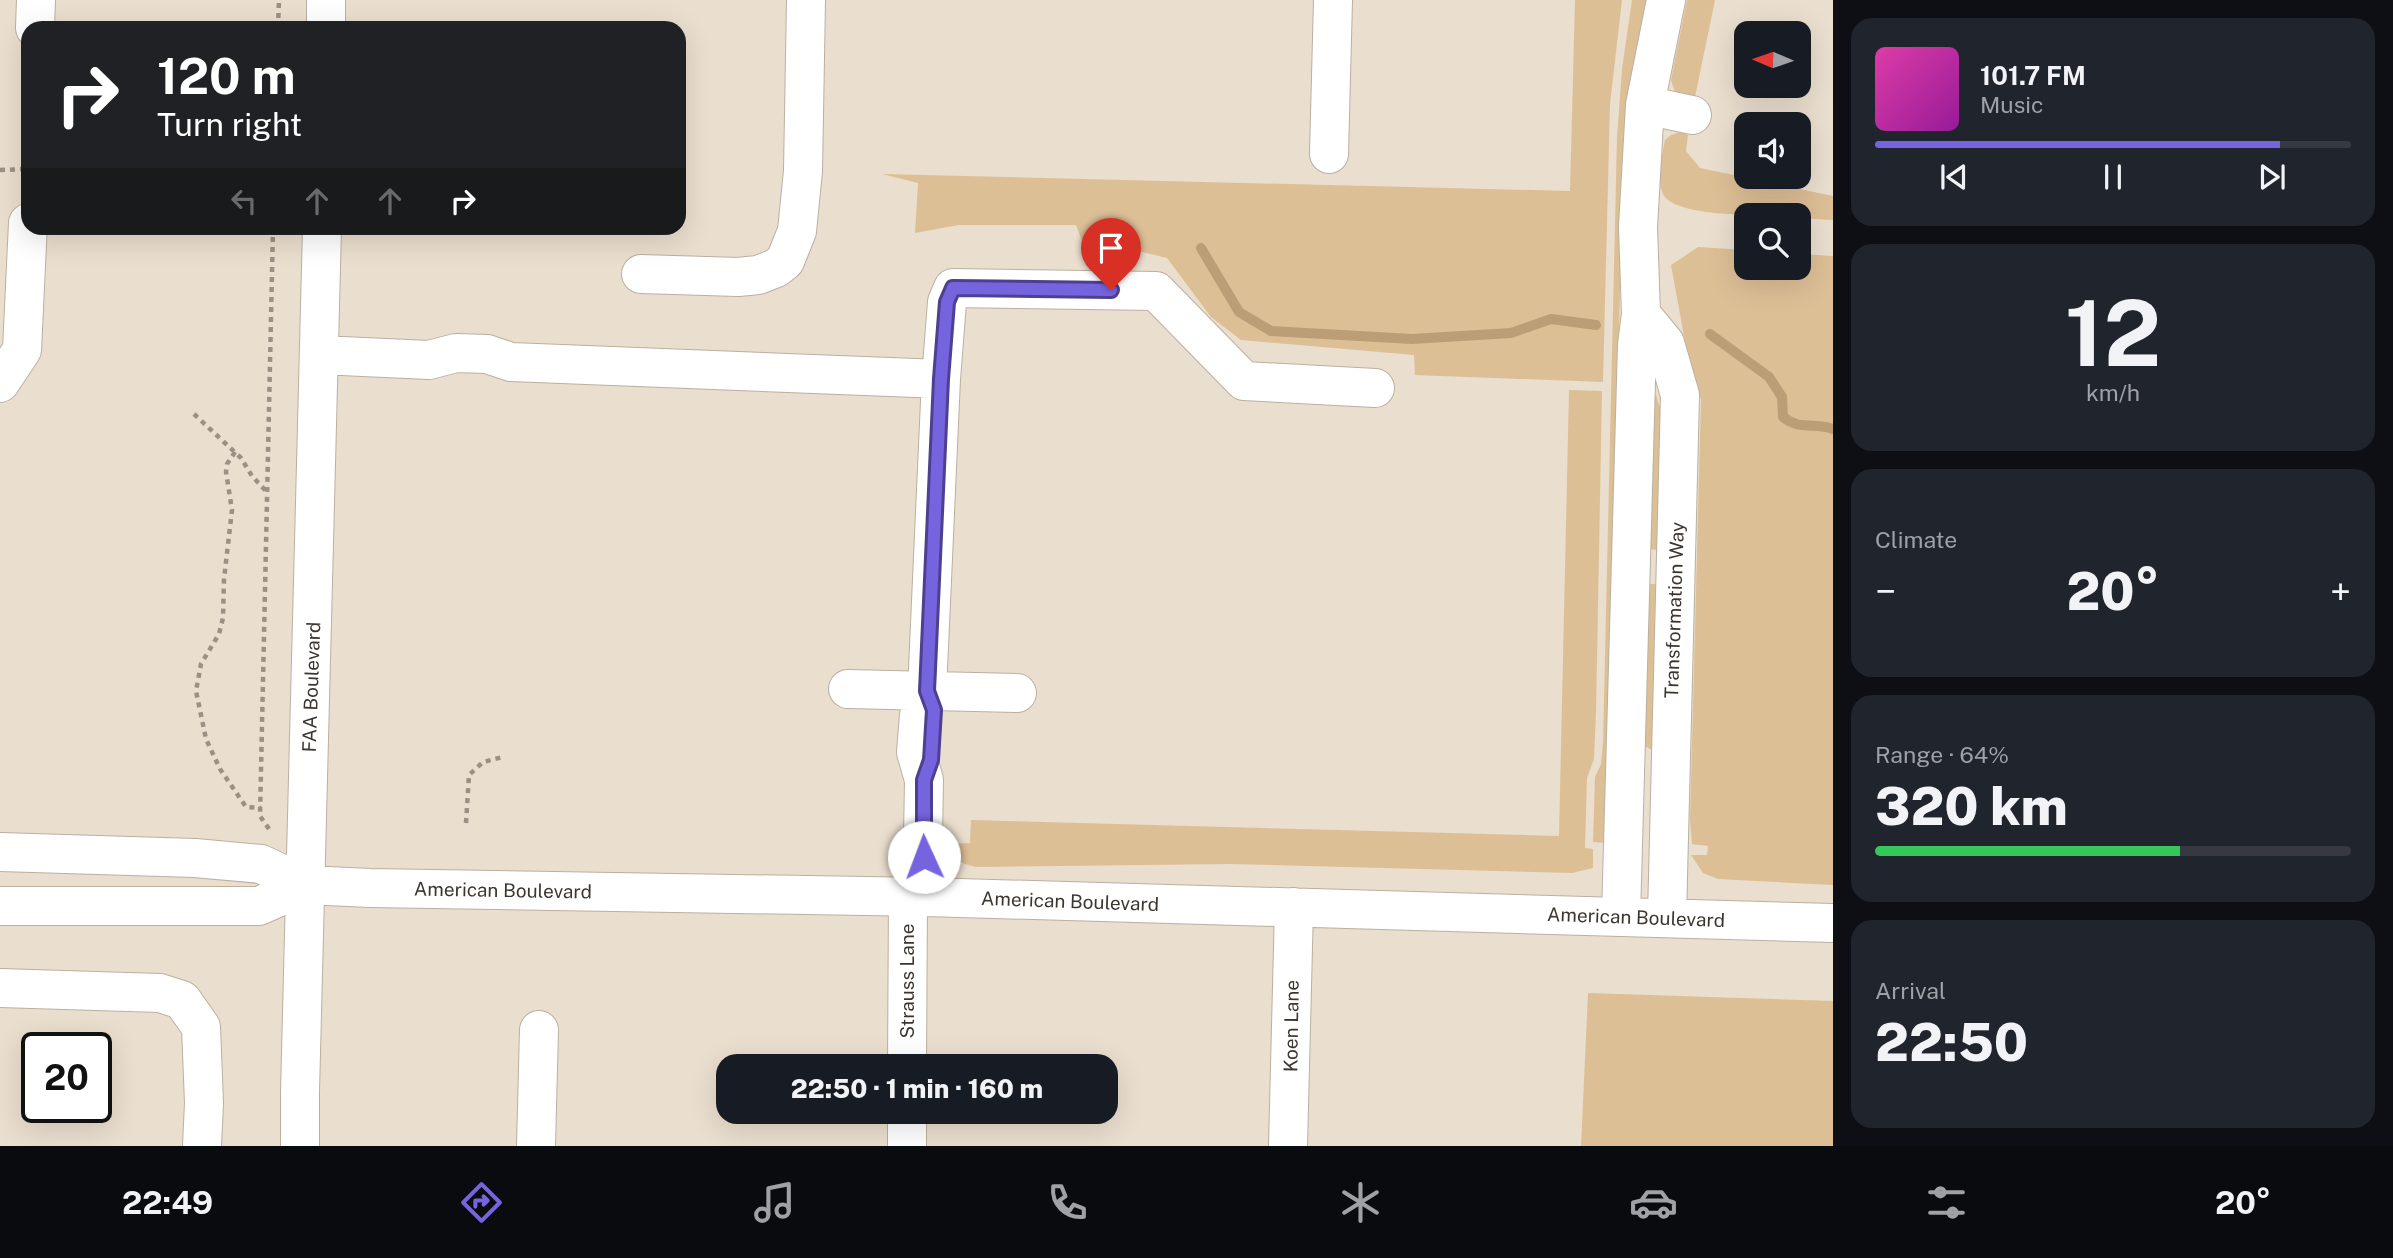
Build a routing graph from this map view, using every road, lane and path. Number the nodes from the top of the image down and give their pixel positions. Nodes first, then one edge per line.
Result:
1 (36, 0) edge
2 (279, 0) edge
3 (326, 0) edge
4 (806, 0) edge
5 (1333, 0) edge
6 (1666, 0) edge
7 (35, 21) edge
8 (278, 21) edge
9 (326, 21) edge
10 (1646, 105) junction
11 (1692, 115) dead end
12 (1329, 154) dead end
13 (21, 169) edge
14 (0, 170) edge
15 (27, 235) edge
16 (273, 235) edge
17 (322, 235) edge
18 (641, 274) dead end
19 (1641, 314) junction
20 (320, 355) junction
21 (941, 379) junction
22 (0, 383) edge
23 (1375, 388) dead end
24 (194, 414) dead end
25 (235, 452) junction
26 (267, 492) junction
27 (848, 689) dead end
28 (927, 691) junction
29 (1017, 693) dead end
30 (503, 757) dead end
31 (261, 808) junction
32 (466, 822) dead end
33 (273, 834) dead end
34 (0, 852) edge
35 (306, 885) junction
36 (917, 897) junction
37 (0, 906) edge
38 (1294, 907) junction
39 (1621, 916) junction
40 (1667, 917) junction
41 (1833, 923) edge
42 (0, 988) edge
43 (539, 1030) dead end
44 (908, 1054) edge
45 (907, 1124) edge
46 (202, 1146) edge
47 (300, 1146) edge
48 (536, 1146) edge
49 (907, 1146) edge
50 (1288, 1146) edge

1 - 7 street
2 - 8 path
3 - 9 street
4 - 18 street
5 - 12 street
6 - 10 street
10 - 11 street
10 - 19 street
13 - 14 path
15 - 22 street
16 - 26 path
17 - 20 street, FAA Boulevard
19 - 39 street
19 - 40 street, Transformation Way
20 - 21 street
20 - 35 street, FAA Boulevard
21 - 23 street, Strauss Lane
21 - 28 street, Strauss Lane
24 - 25 path
25 - 26 path
25 - 31 path
26 - 31 path
27 - 28 street
28 - 29 street
28 - 36 street, Strauss Lane
30 - 32 path
31 - 33 path
34 - 35 street, American Boulevard
35 - 36 street, American Boulevard
35 - 37 street, American Boulevard
35 - 47 street, FAA Boulevard
36 - 38 street, American Boulevard
36 - 44 street, Strauss Lane
38 - 39 street, American Boulevard
38 - 50 street, Koen Lane
39 - 40 street, American Boulevard
40 - 41 street, American Boulevard
42 - 46 street
43 - 48 street
45 - 49 street

